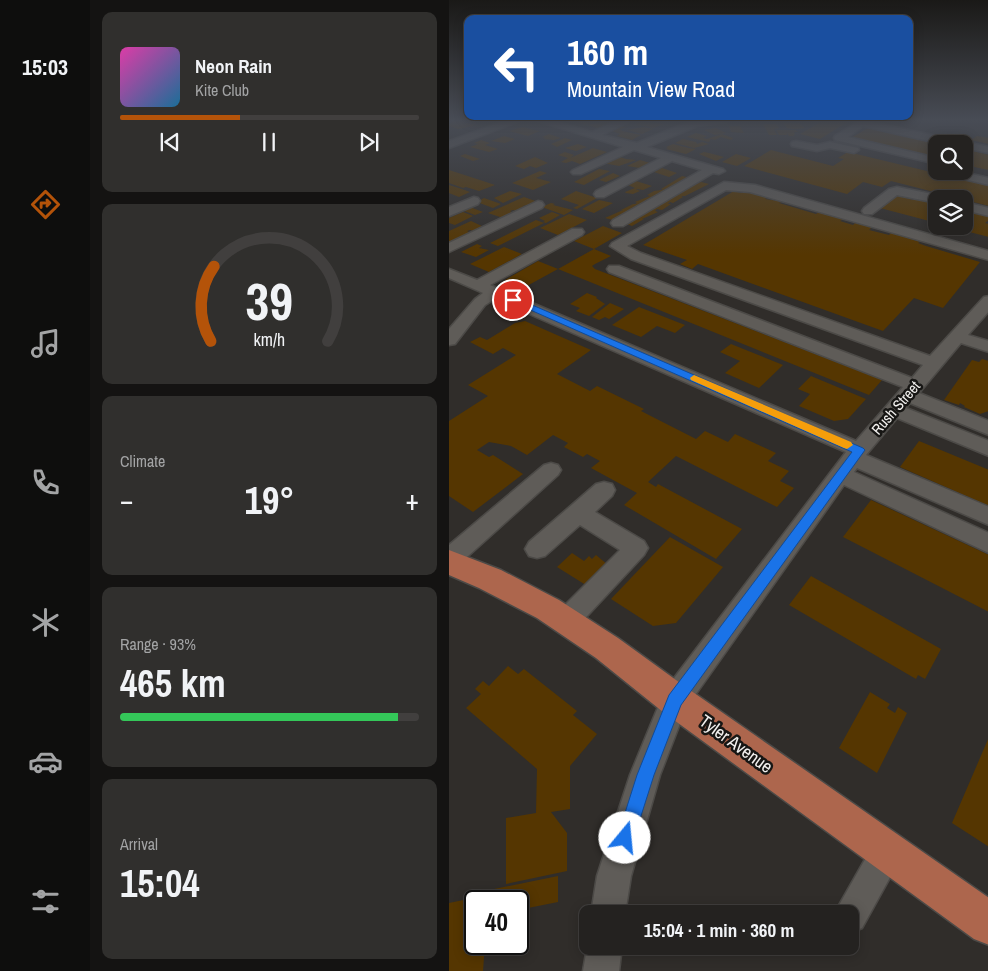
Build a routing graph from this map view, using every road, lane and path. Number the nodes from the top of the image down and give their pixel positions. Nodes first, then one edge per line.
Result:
1 (595, 164) edge
2 (658, 164) edge
3 (913, 164) edge
4 (699, 165) joint
5 (928, 168) edge
6 (973, 170) edge
7 (577, 172) dead end
8 (988, 174) edge
9 (751, 175) dead end
10 (973, 178) edge
11 (988, 182) edge
12 (600, 194) dead end
13 (928, 197) edge
14 (635, 199) dead end
15 (474, 201) dead end
16 (538, 205) dead end
17 (973, 208) edge
18 (868, 211) junction
19 (449, 212) edge
20 (988, 212) edge
21 (618, 223) dead end
22 (577, 232) dead end
23 (988, 244) edge
24 (449, 248) edge
25 (988, 256) edge
26 (614, 269) dead end
27 (449, 273) edge
28 (479, 285) junction
29 (495, 292) junction
30 (988, 300) edge
31 (958, 337) junction
32 (449, 339) edge
33 (988, 347) edge
34 (935, 364) junction
35 (911, 390) junction
36 (894, 410) junction
37 (988, 429) edge
38 (988, 449) edge
39 (851, 461) junction
40 (551, 470) dead end
41 (604, 490) dead end
42 (579, 513) junction
43 (988, 517) edge
44 (988, 544) edge
45 (537, 549) dead end
46 (449, 561) edge
47 (566, 622) junction
48 (675, 700) junction
49 (888, 852) junction
50 (609, 905) edge
51 (857, 905) edge
52 (988, 924) edge
53 (603, 955) edge
54 (601, 971) edge

1 - 7 street
2 - 12 street
3 - 5 street
4 - 14 street
4 - 21 street
6 - 8 street
9 - 18 street
10 - 11 street
13 - 18 street
15 - 19 street
16 - 24 street
17 - 20 street
18 - 23 street
22 - 28 street
25 - 34 street
26 - 35 street
27 - 28 street
28 - 29 street
29 - 32 street
29 - 39 street
30 - 31 street, Rush Street
31 - 33 street
31 - 34 street, Rush Street
34 - 35 street, Rush Street
35 - 36 street, Rush Street
35 - 37 street
36 - 38 street
36 - 39 street, Rush Street
39 - 43 street
39 - 44 street
39 - 48 street, Rush Street
40 - 46 street
41 - 42 street
42 - 45 street
42 - 47 street
46 - 47 main road, Tyler Avenue
47 - 48 main road, Tyler Avenue
48 - 49 main road, Tyler Avenue
48 - 50 street, Rush Street
49 - 51 street
49 - 52 main road, Tyler Avenue
53 - 54 street

